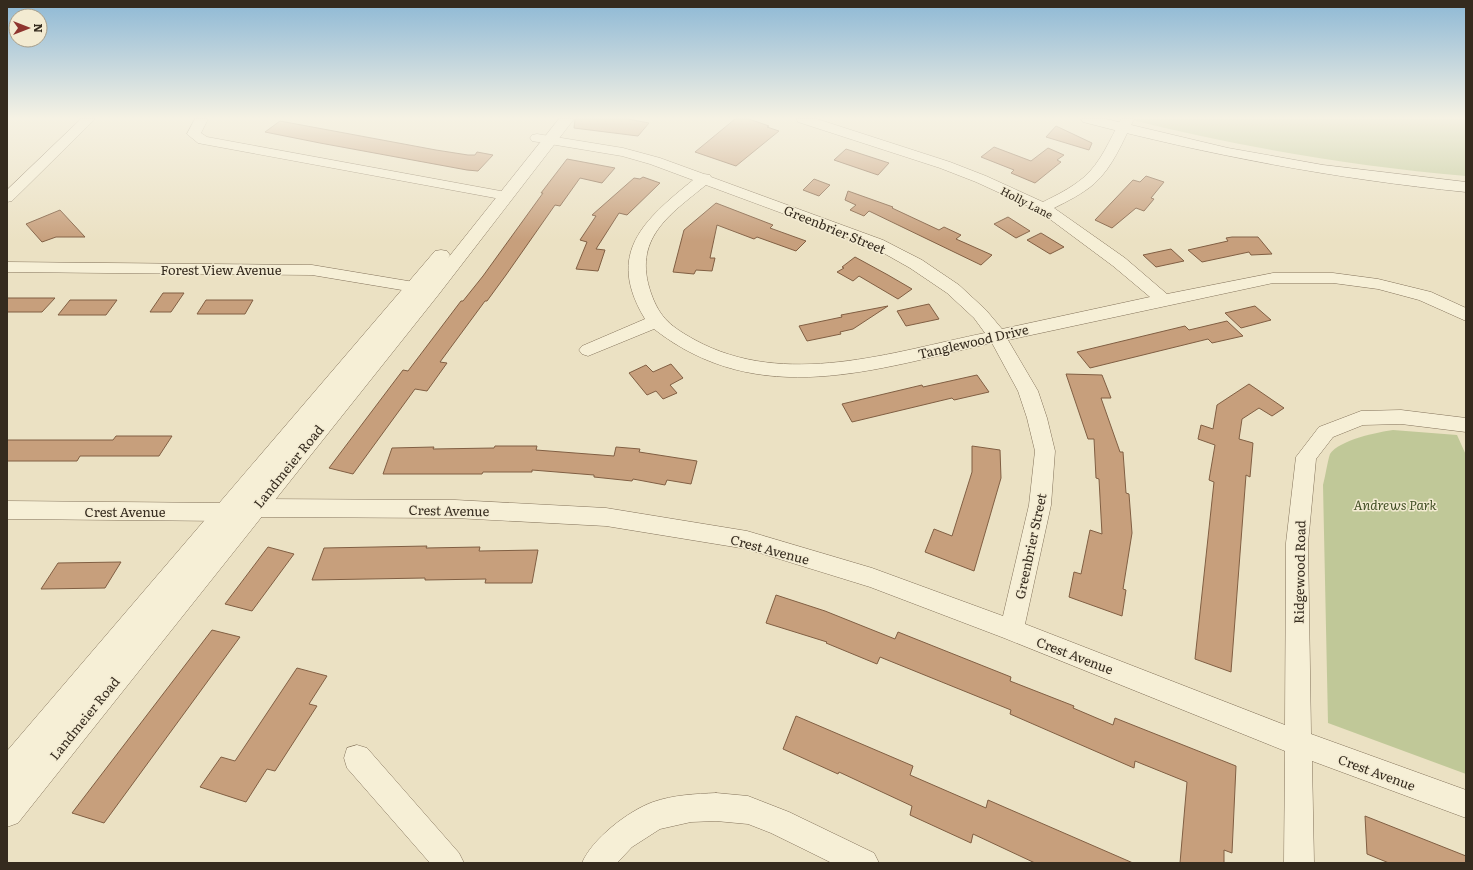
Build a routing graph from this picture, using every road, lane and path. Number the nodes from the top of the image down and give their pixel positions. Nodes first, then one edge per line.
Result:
1 (47, 160) edge
2 (308, 160) edge
3 (525, 160) edge
4 (647, 160) edge
5 (929, 160) edge
6 (1105, 160) edge
7 (1260, 160) edge
8 (1325, 160) edge
9 (1466, 176) edge
10 (705, 178) junction
11 (1466, 187) edge
12 (499, 195) junction
13 (7, 198) edge
14 (1044, 208) junction
15 (7, 267) edge
16 (424, 288) junction
17 (1164, 300) junction
18 (1466, 315) edge
19 (656, 321) junction
20 (997, 335) junction
21 (588, 350) dead end
22 (1466, 425) edge
23 (254, 508) junction
24 (7, 510) edge
25 (227, 512) junction
26 (1012, 630) junction
27 (1298, 743) junction
28 (357, 758) dead end
29 (7, 774) edge
30 (1466, 804) edge
31 (7, 812) edge
32 (450, 863) edge
33 (597, 863) edge
34 (864, 863) edge
35 (1299, 863) edge

1 - 13 street
2 - 12 street
3 - 12 street, Landmeier Road
4 - 10 street, Greenbrier Street
5 - 14 street, Holly Lane
6 - 14 street
7 - 11 street
8 - 9 street
10 - 19 street, Tanglewood Drive
10 - 20 street, Greenbrier Street
12 - 16 street, Landmeier Road
14 - 17 street, Holly Lane
15 - 16 street, Forest View Avenue
16 - 23 street, Landmeier Road
16 - 25 street, Landmeier Road
17 - 18 street, Tanglewood Drive
17 - 20 street, Tanglewood Drive
19 - 20 street, Tanglewood Drive
19 - 21 street
20 - 26 street, Greenbrier Street
22 - 27 street, Ridgewood Road
23 - 25 street, Crest Avenue
23 - 26 street, Crest Avenue
23 - 31 street, Landmeier Road
24 - 25 street, Crest Avenue
25 - 29 street, Landmeier Road
26 - 27 street, Crest Avenue
27 - 30 street, Crest Avenue
27 - 35 street, Ridgewood Road
28 - 32 street
33 - 34 street

